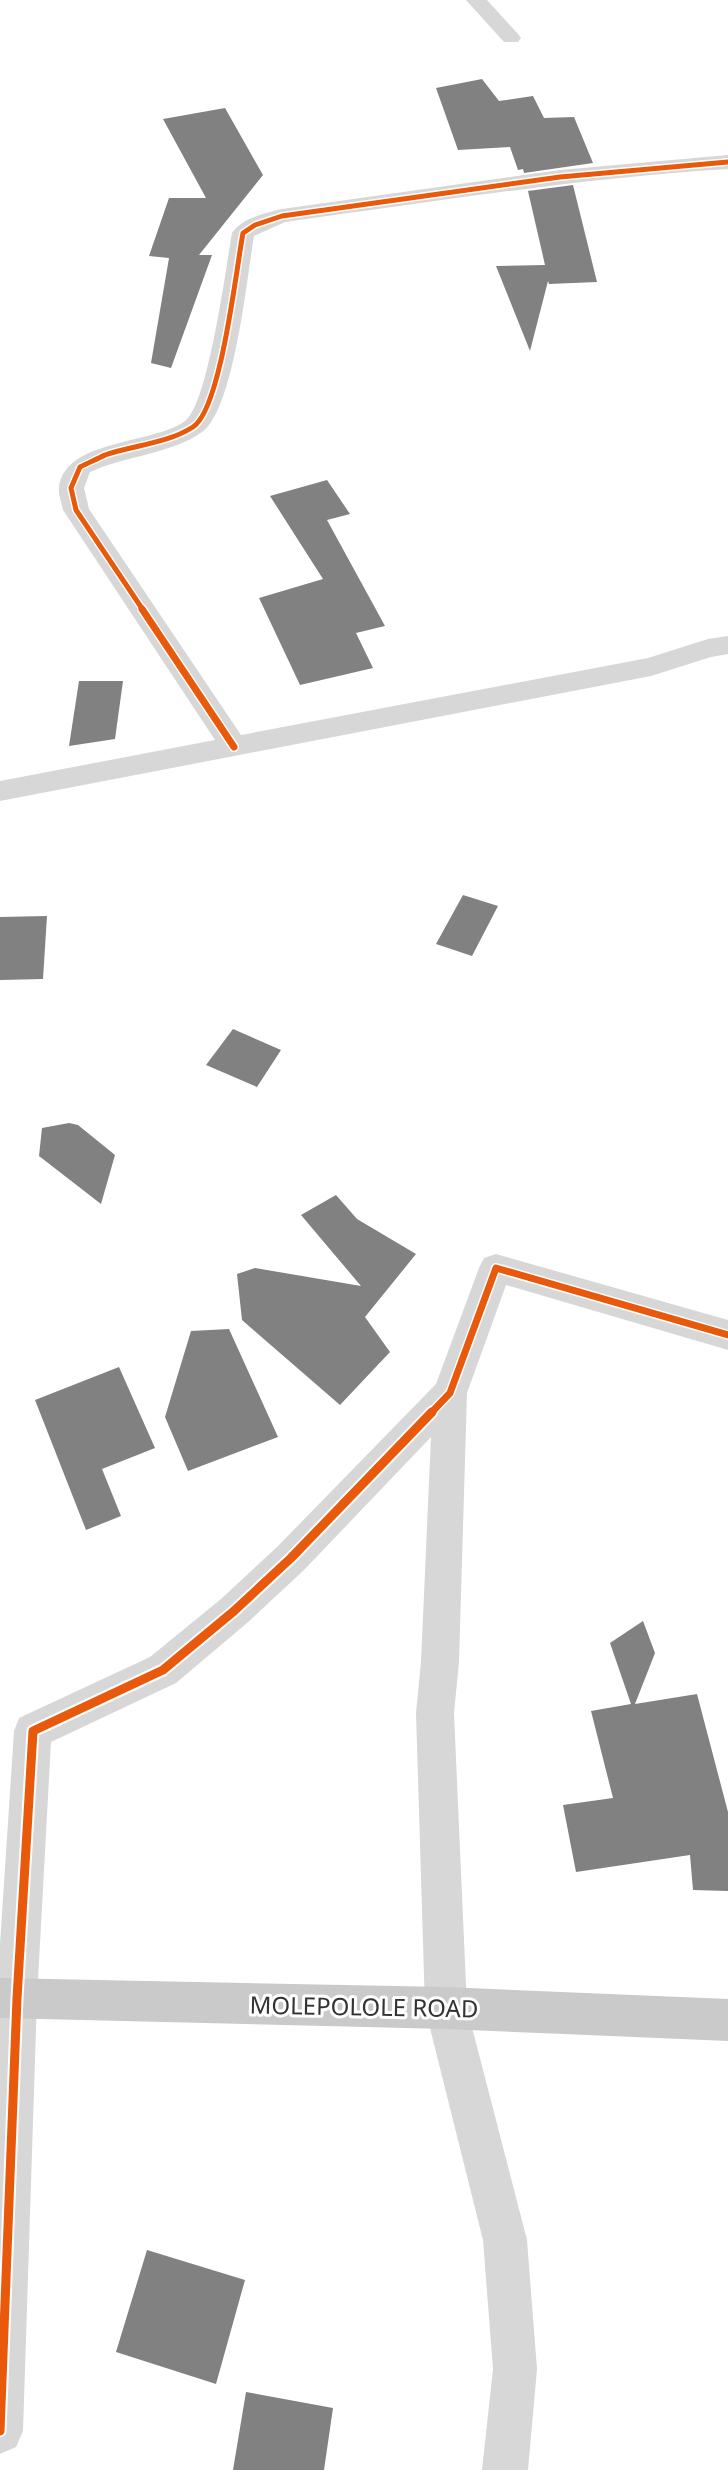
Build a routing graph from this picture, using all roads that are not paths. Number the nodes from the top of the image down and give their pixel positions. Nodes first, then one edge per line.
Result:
1 (476, 0) edge
2 (512, 38) dead end
3 (728, 162) edge
4 (728, 645) edge
5 (234, 747) junction
6 (0, 791) edge
7 (728, 1335) edge
8 (450, 1393) junction
9 (8, 1998) edge
10 (446, 2008) junction
11 (728, 2020) edge
12 (0, 2431) edge
13 (505, 2470) edge

1 - 2 street
3 - 5 street
4 - 5 street
5 - 6 street
7 - 8 street
8 - 9 street
8 - 10 street
9 - 10 main road, MOLEPOLOLE ROAD
9 - 12 street
10 - 11 main road, MOLEPOLOLE ROAD
10 - 13 street

